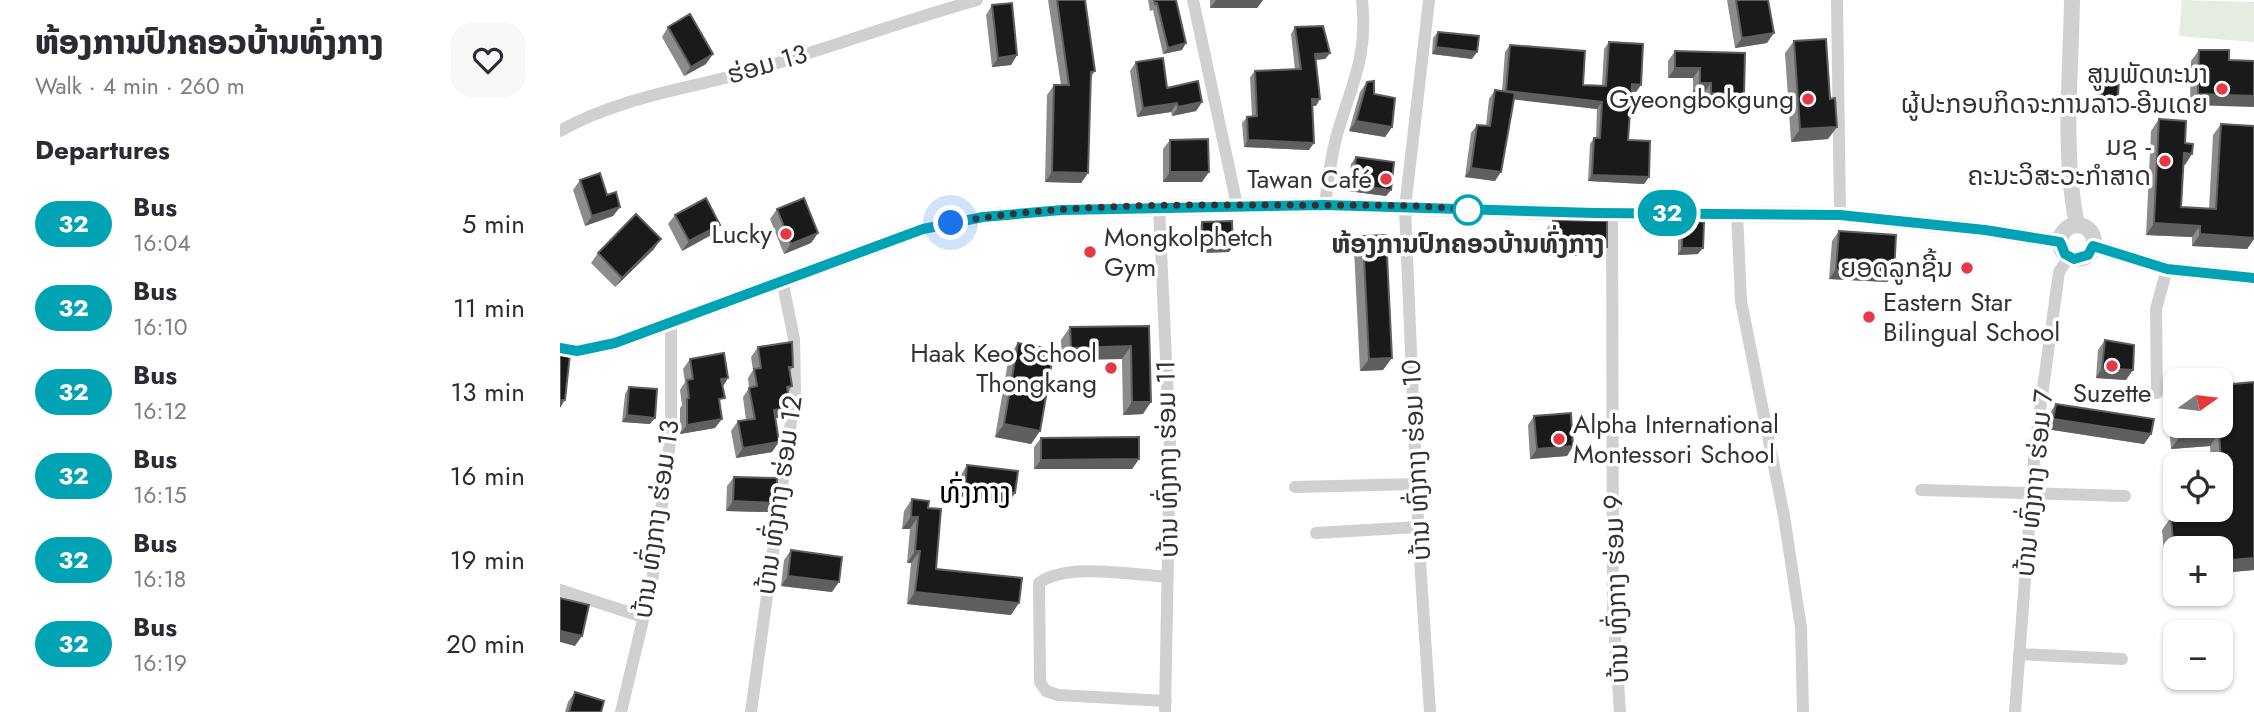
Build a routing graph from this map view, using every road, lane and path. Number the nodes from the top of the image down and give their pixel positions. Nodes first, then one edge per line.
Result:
1 (977, 0) edge
2 (1193, 0) edge
3 (1362, 0) edge
4 (1429, 0) edge
5 (1837, 0) edge
6 (2072, 0) edge
7 (560, 131) edge
8 (1237, 205) junction
9 (1325, 205) junction
10 (1159, 206) junction
11 (1405, 208) junction
12 (1737, 212) junction
13 (1612, 213) junction
14 (1840, 215) junction
15 (2077, 225) junction
16 (2060, 242) junction
17 (2093, 246) junction
18 (2069, 257) junction
19 (2167, 269) junction
20 (2254, 278) edge
21 (782, 279) junction
22 (671, 323) junction
23 (560, 348) edge
24 (2157, 393) dead end
25 (1416, 484) junction
26 (1295, 487) dead end
27 (1920, 490) dead end
28 (2032, 492) junction
29 (2125, 496) dead end
30 (1418, 527) junction
31 (1316, 533) dead end
32 (1168, 577) junction
33 (560, 590) edge
34 (643, 617) junction
35 (2018, 654) junction
36 (2122, 659) dead end
37 (1166, 706) edge
38 (621, 712) edge
39 (751, 712) edge
40 (1430, 712) edge
41 (1620, 712) edge
42 (1803, 712) edge
43 (2015, 712) edge

1 - 7 street, ຮ່ອມ 13
2 - 8 street
3 - 9 street
4 - 11 street, ບ້ານ ທົ່ງກາງ ຮ່ອມ 10
5 - 14 street
6 - 15 street
8 - 9 street
8 - 10 street
9 - 11 street
10 - 21 street
10 - 32 street, ບ້ານ ທົ່ງກາງ ຮ່ອມ 11
11 - 13 street
11 - 25 street, ບ້ານ ທົ່ງກາງ ຮ່ອມ 10
12 - 13 street
12 - 14 street
12 - 42 street
13 - 41 street, ບ້ານ ທົ່ງກາງ ຮ່ອມ 9
14 - 16 street
15 - 16 street
15 - 17 street
16 - 18 street
17 - 18 street
17 - 19 street
18 - 28 street, ບ້ານ ທົ່ງກາງ ຮ່ອມ 7
19 - 20 street
19 - 24 street
21 - 22 street
21 - 39 street, ບ້ານ ທົ່ງກາງ ຮ່ອມ 12
22 - 23 street
22 - 34 street, ບ້ານ ທົ່ງກາງ ຮ່ອມ 13
25 - 26 street
25 - 30 street, ບ້ານ ທົ່ງກາງ ຮ່ອມ 10
27 - 28 street
28 - 29 street
28 - 35 street, ບ້ານ ທົ່ງກາງ ຮ່ອມ 7
30 - 31 street
30 - 40 street, ບ້ານ ທົ່ງກາງ ຮ່ອມ 10
32 - 37 street, ບ້ານ ທົ່ງກາງ ຮ່ອມ 11
32 - 37 street
33 - 34 street
34 - 38 street, ບ້ານ ທົ່ງກາງ ຮ່ອມ 13
35 - 36 street
35 - 43 street, ບ້ານ ທົ່ງກາງ ຮ່ອມ 7

